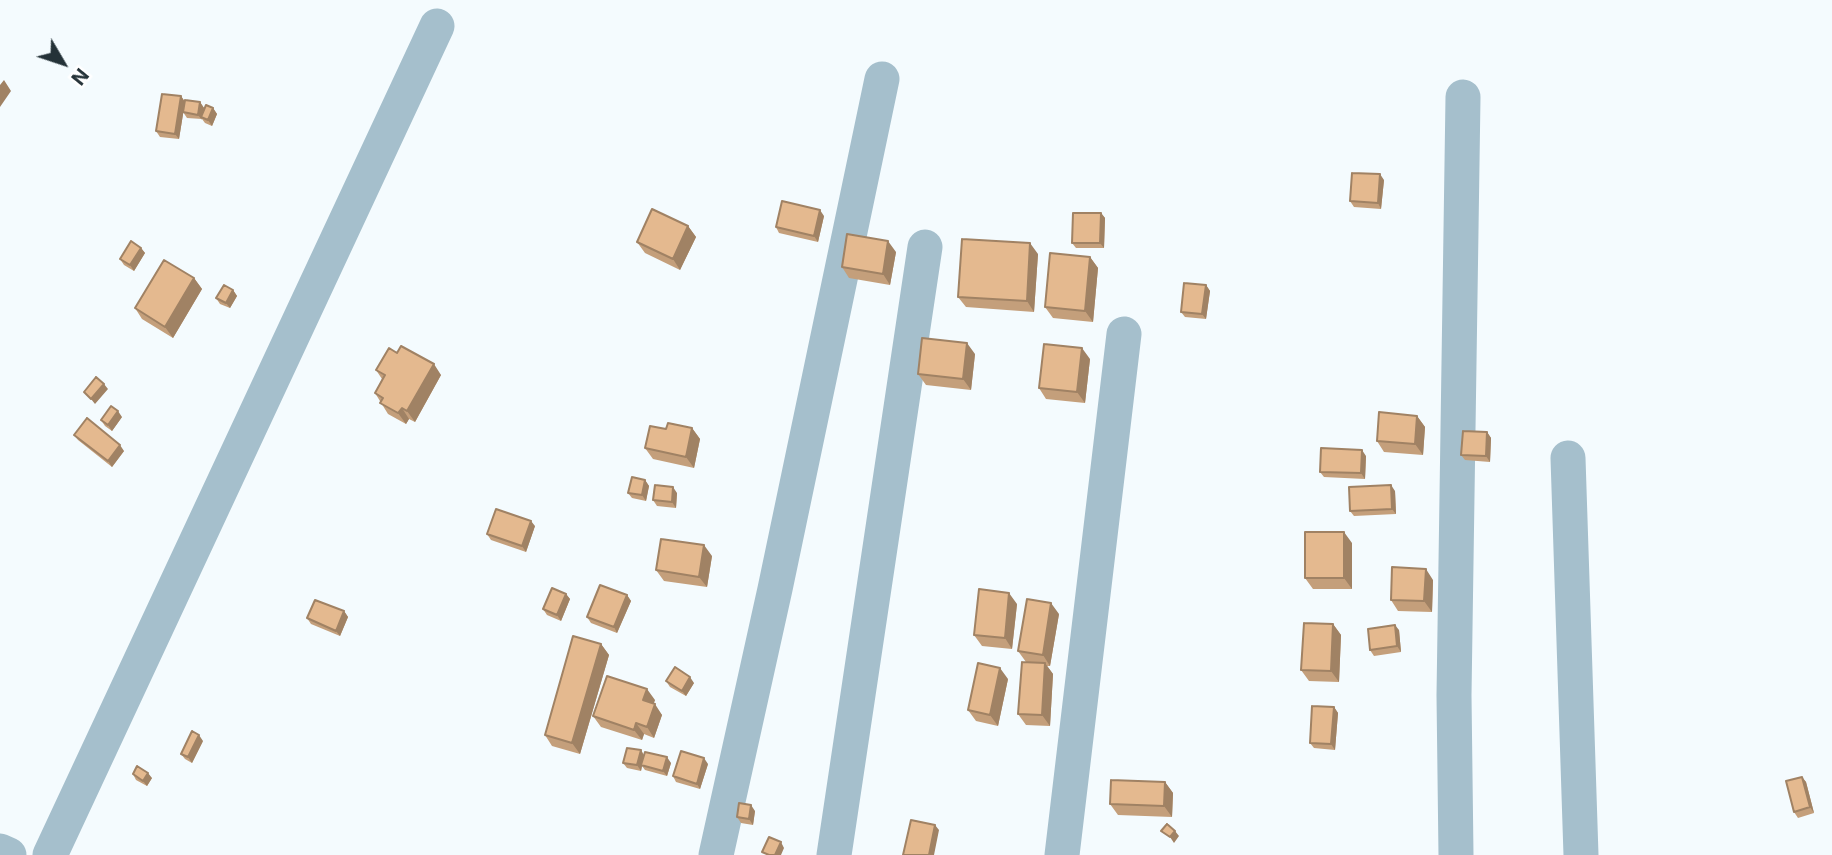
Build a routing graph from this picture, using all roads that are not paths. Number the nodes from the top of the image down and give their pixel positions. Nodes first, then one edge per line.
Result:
1 (437, 26) dead end
2 (882, 79) dead end
3 (1463, 97) dead end
4 (925, 247) dead end
5 (1124, 334) dead end
6 (1568, 458) dead end
7 (0, 851) edge
8 (9, 855) edge
9 (50, 855) edge
10 (716, 855) edge
11 (834, 855) edge
12 (1062, 855) edge
13 (1456, 855) edge
14 (1581, 855) edge

1 - 9 street
2 - 10 street
3 - 13 street
4 - 11 street
5 - 12 street
6 - 14 street
7 - 8 street

